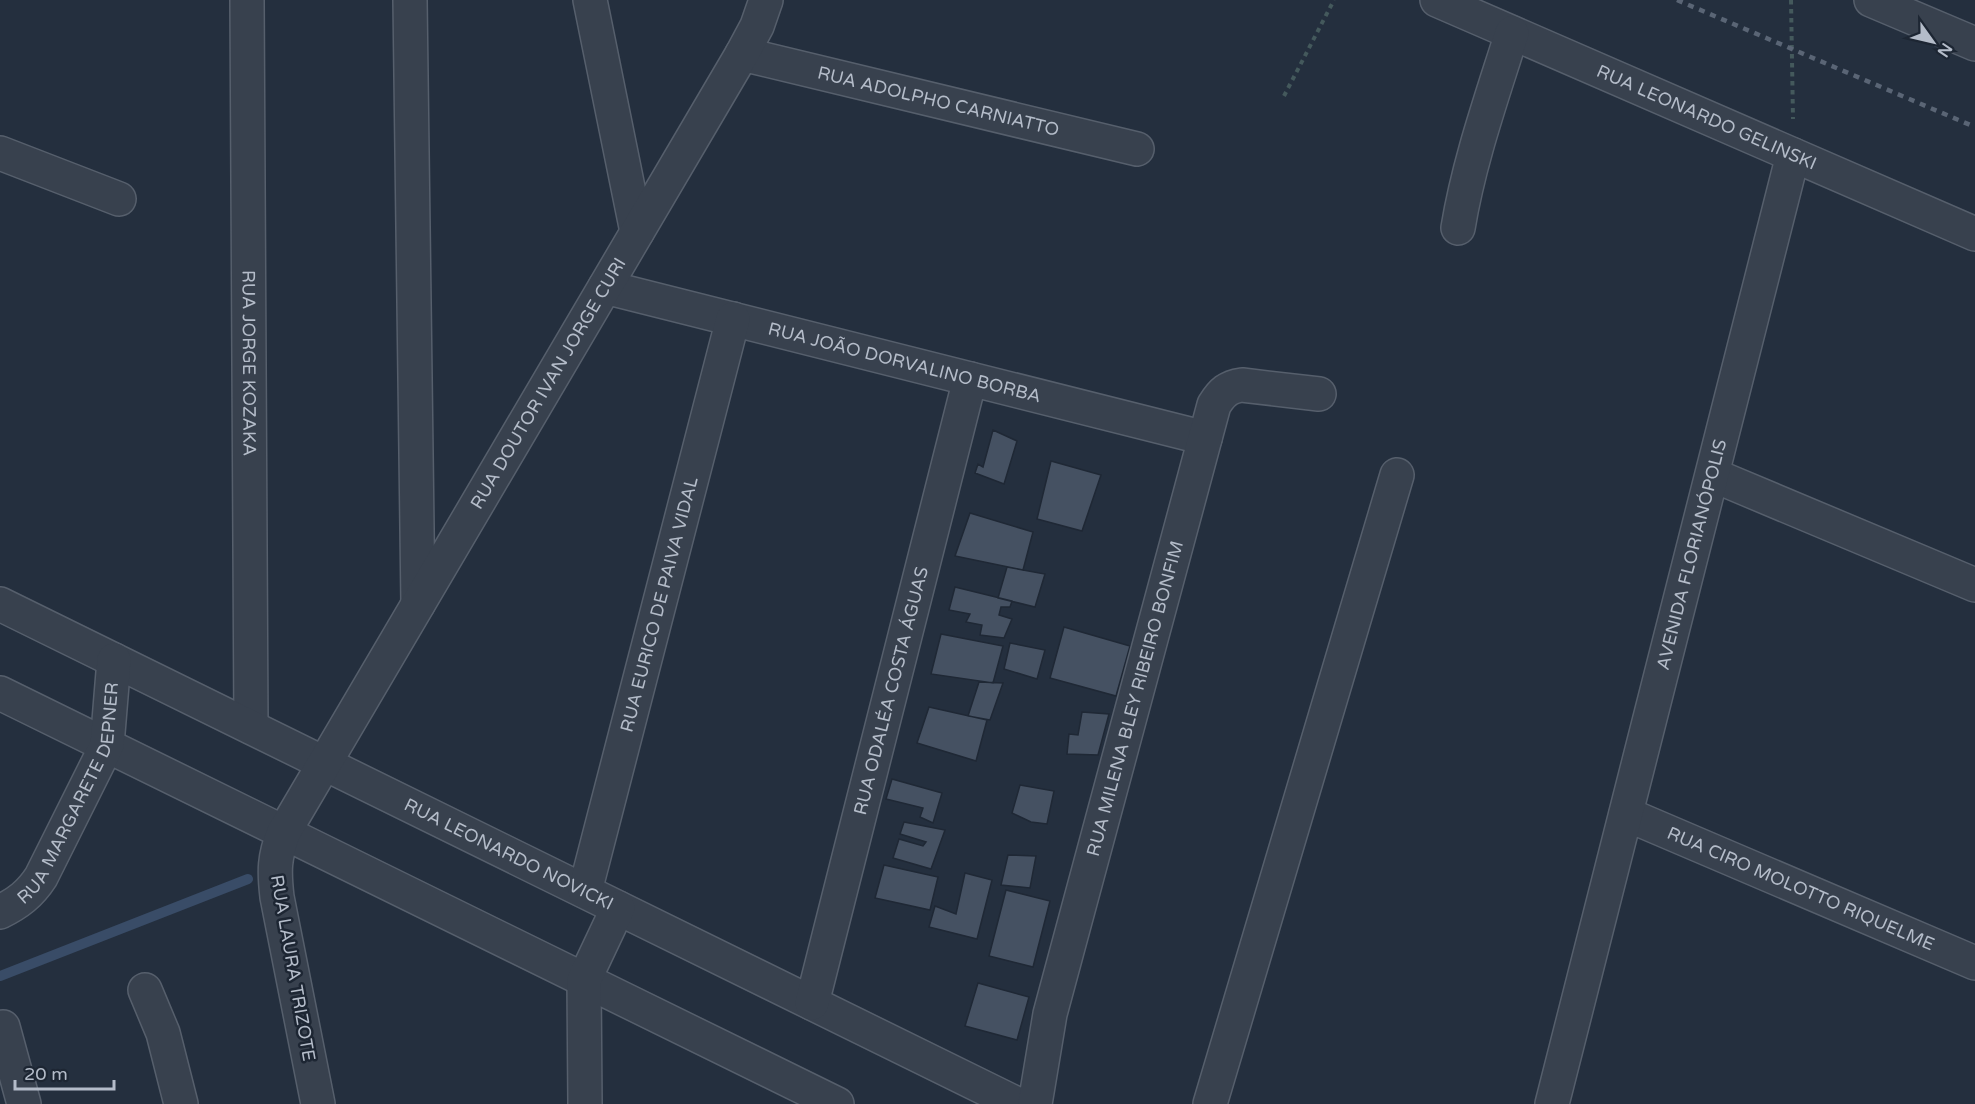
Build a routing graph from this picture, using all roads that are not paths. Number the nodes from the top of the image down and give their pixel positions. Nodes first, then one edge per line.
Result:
1 (247, 0) edge
2 (410, 0) edge
3 (590, 0) edge
4 (766, 0) edge
5 (1437, 0) edge
6 (1871, 0) edge
7 (1512, 33) junction
8 (1975, 44) edge
9 (742, 54) junction
10 (1137, 149) dead end
11 (0, 153) edge
12 (1793, 155) junction
13 (119, 199) dead end
14 (1458, 228) dead end
15 (637, 231) junction
16 (1975, 234) edge
17 (604, 287) junction
18 (733, 319) junction
19 (970, 379) junction
20 (1318, 394) dead end
21 (1205, 438) junction
22 (1397, 475) dead end
23 (1713, 475) junction
24 (1975, 585) edge
25 (0, 604) edge
26 (418, 604) junction
27 (114, 660) junction
28 (0, 693) edge
29 (251, 727) junction
30 (107, 745) junction
31 (325, 764) junction
32 (1626, 814) junction
33 (284, 832) junction
34 (585, 891) junction
35 (618, 908) junction
36 (0, 912) edge
37 (1975, 963) edge
38 (584, 980) junction
39 (145, 990) dead end
40 (812, 1003) junction
41 (0, 1029) edge
42 (24, 1104) edge
43 (181, 1104) edge
44 (318, 1104) edge
45 (585, 1104) edge
46 (837, 1104) edge
47 (1017, 1104) edge
48 (1035, 1104) edge
49 (1210, 1104) edge
50 (1552, 1104) edge

1 - 29 street, RUA JORGE KOZAKA
2 - 26 street
3 - 15 street
4 - 9 street, RUA DOUTOR IVAN JORGE CURI
5 - 7 street, RUA LEONARDO GELINSKI
6 - 8 street
7 - 12 street, RUA LEONARDO GELINSKI
7 - 14 street
9 - 10 street, RUA ADOLPHO CARNIATTO
9 - 15 street, RUA DOUTOR IVAN JORGE CURI
11 - 13 street
12 - 16 street, RUA LEONARDO GELINSKI
12 - 23 street, AVENIDA FLORIANÓPOLIS
15 - 17 street, RUA DOUTOR IVAN JORGE CURI
17 - 18 street, RUA JOÃO DORVALINO BORBA
17 - 26 street, RUA DOUTOR IVAN JORGE CURI
18 - 19 street, RUA JOÃO DORVALINO BORBA
18 - 34 street, RUA EURICO DE PAIVA VIDAL
19 - 21 street, RUA JOÃO DORVALINO BORBA
19 - 40 street, RUA ODALÉA COSTA ÁGUAS
20 - 21 street, RUA MILENA BLEY RIBEIRO BONFIM
21 - 48 street, RUA MILENA BLEY RIBEIRO BONFIM
22 - 49 street
23 - 24 street
23 - 32 street, AVENIDA FLORIANÓPOLIS
25 - 27 street, RUA LEONARDO NOVICKI
26 - 31 street, RUA DOUTOR IVAN JORGE CURI
27 - 29 street, RUA LEONARDO NOVICKI
27 - 30 street, RUA MARGARETE DEPNER
28 - 30 street
29 - 31 street, RUA LEONARDO NOVICKI
30 - 33 street
30 - 36 street, RUA MARGARETE DEPNER
31 - 33 street, RUA LAURA TRIZOTE
31 - 34 street, RUA LEONARDO NOVICKI
32 - 37 street, RUA CIRO MOLOTTO RIQUELME
32 - 50 street, AVENIDA FLORIANÓPOLIS
33 - 38 street
33 - 44 street, RUA LAURA TRIZOTE
34 - 35 street, RUA LEONARDO NOVICKI
35 - 38 street
35 - 40 street, RUA LEONARDO NOVICKI
38 - 45 street
38 - 46 street
39 - 43 street
40 - 47 street, RUA LEONARDO NOVICKI
41 - 42 street

